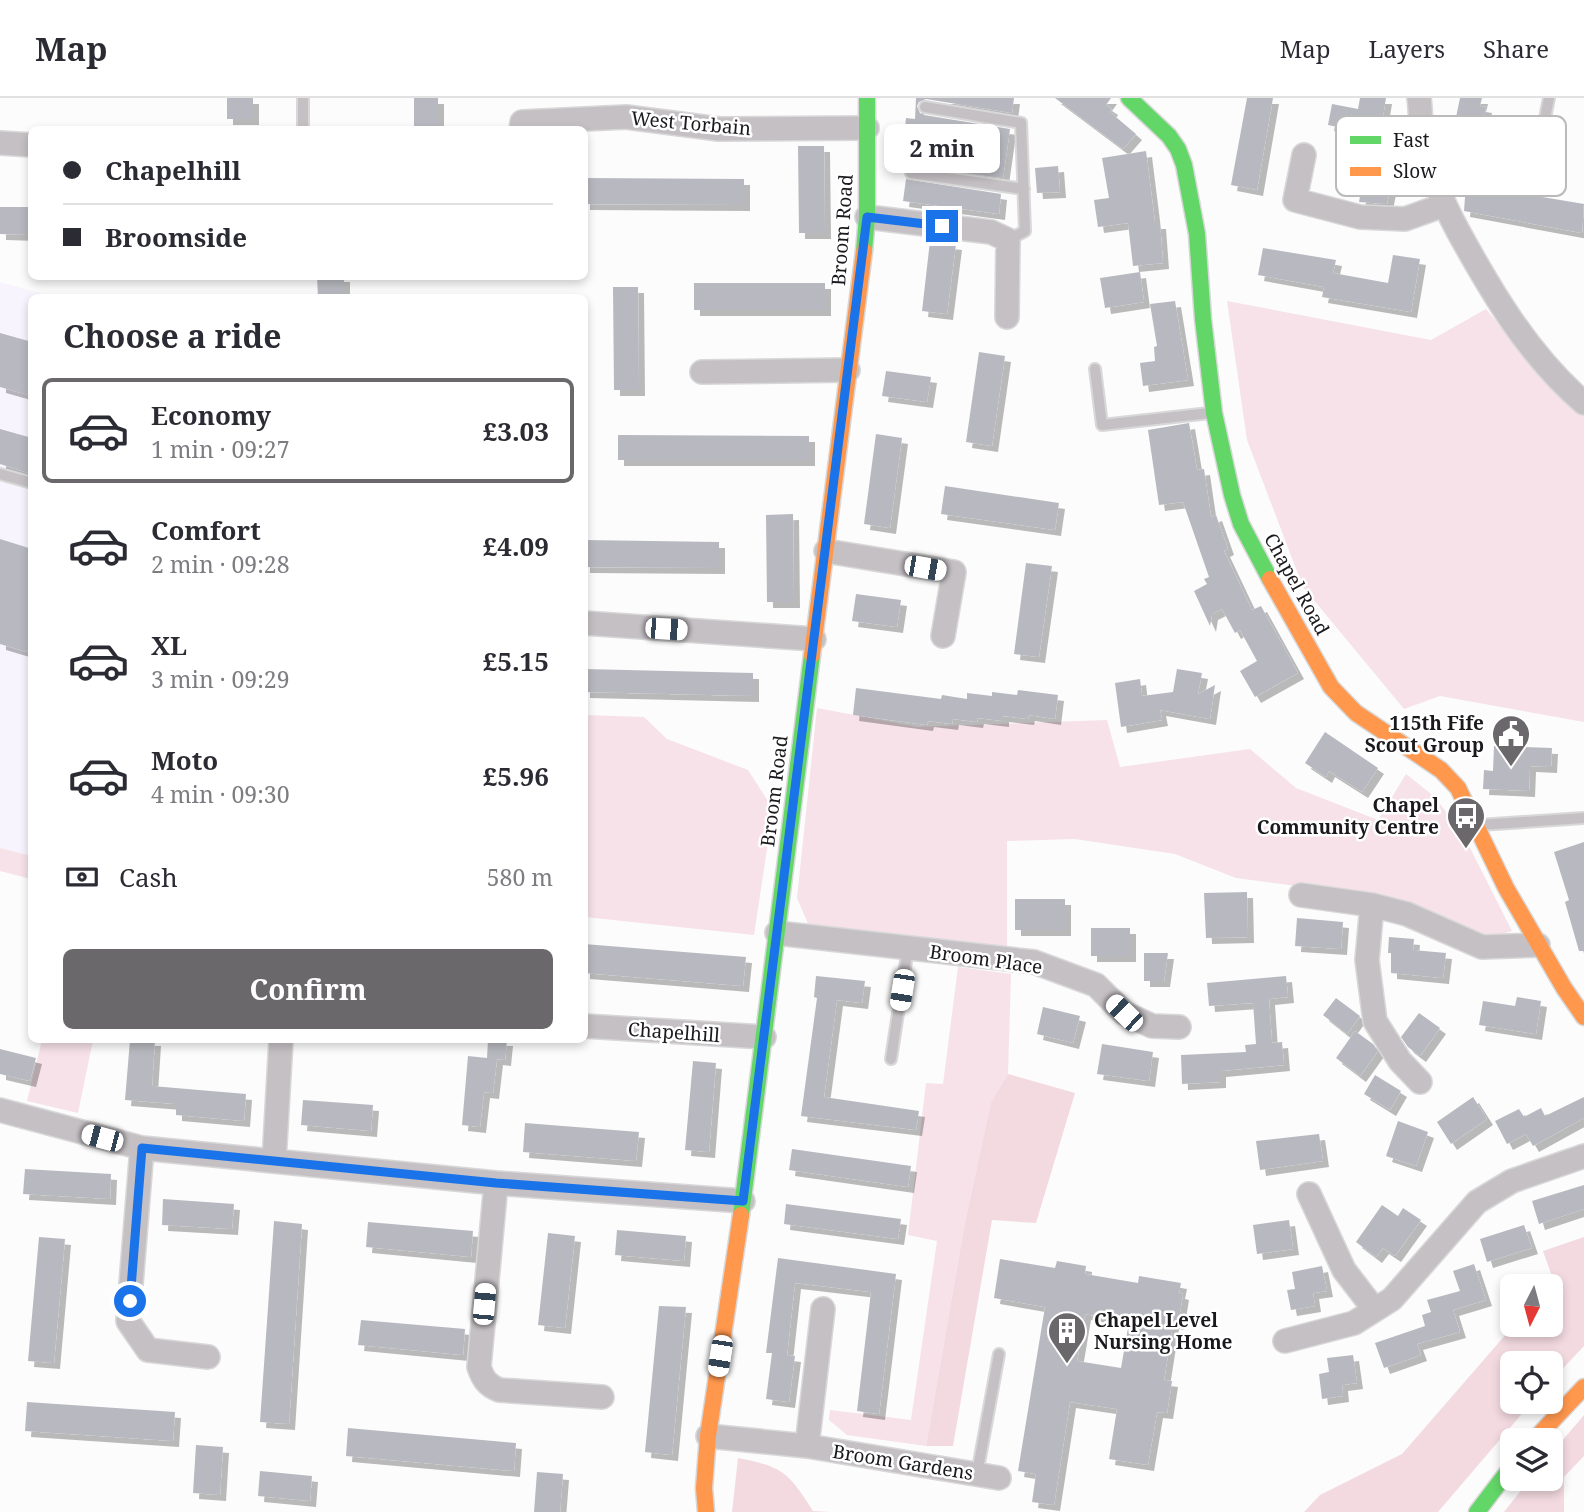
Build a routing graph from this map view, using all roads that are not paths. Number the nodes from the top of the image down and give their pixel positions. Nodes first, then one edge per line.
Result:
1 (303, 98) edge
2 (867, 98) edge
3 (1129, 98) edge
4 (1419, 98) edge
5 (1549, 98) edge
6 (925, 107) dead end
7 (1421, 116) edge
8 (1546, 116) edge
9 (303, 126) edge
10 (522, 126) edge
11 (867, 128) junction
12 (0, 143) edge
13 (28, 145) edge
14 (1304, 155) dead end
15 (911, 173) dead end
16 (1024, 189) junction
17 (1441, 196) edge
18 (1444, 205) junction
19 (867, 217) junction
20 (1008, 240) junction
21 (1007, 317) dead end
22 (1095, 369) dead end
23 (848, 370) junction
24 (702, 372) dead end
25 (1584, 403) edge
26 (1214, 413) junction
27 (0, 474) edge
28 (28, 482) edge
29 (825, 551) junction
30 (588, 623) edge
31 (943, 636) dead end
32 (814, 639) junction
33 (1584, 818) edge
34 (1476, 826) junction
35 (1301, 895) dead end
36 (1373, 905) junction
37 (777, 933) junction
38 (1538, 945) junction
39 (908, 948) junction
40 (1584, 1017) edge
41 (588, 1026) edge
42 (1179, 1027) dead end
43 (764, 1037) junction
44 (281, 1043) edge
45 (891, 1059) dead end
46 (1420, 1082) dead end
47 (0, 1110) edge
48 (142, 1148) junction
49 (1584, 1156) edge
50 (274, 1161) junction
51 (496, 1183) junction
52 (1309, 1194) dead end
53 (743, 1201) junction
54 (823, 1309) dead end
55 (1374, 1309) junction
56 (1285, 1341) dead end
57 (999, 1354) dead end
58 (208, 1357) dead end
59 (1584, 1387) edge
60 (602, 1397) dead end
61 (1545, 1428) edge
62 (708, 1436) junction
63 (807, 1446) junction
64 (988, 1476) joint
65 (1500, 1482) edge
66 (704, 1488) junction
67 (696, 1512) edge
68 (706, 1512) edge
69 (1477, 1512) edge

1 - 9 lane
2 - 11 street, Broom Road
3 - 26 street, Chapel Road
4 - 7 street
5 - 8 lane
6 - 16 lane
10 - 11 street, West Torbain
11 - 19 street, Broom Road
12 - 13 street
14 - 18 street
15 - 16 lane
16 - 20 lane
17 - 18 street
18 - 25 street
19 - 20 street
19 - 23 street, Broom Road
20 - 21 street
22 - 26 lane
23 - 24 street
23 - 29 street, Broom Road
26 - 34 street, Chapel Road
27 - 28 lane
29 - 31 street
29 - 32 street, Broom Road
30 - 32 street
32 - 37 street, Broom Road
33 - 34 lane
34 - 38 street, Chapel Road
35 - 36 street
36 - 38 street
36 - 46 street
37 - 39 street, Broom Place
37 - 43 street, Broom Road
38 - 40 street, Chapel Road
39 - 42 street, Broom Place
39 - 45 lane
41 - 43 street, Chapelhill
43 - 53 street, Broom Road
44 - 50 street
47 - 48 street
48 - 50 street
48 - 58 street
49 - 55 street
50 - 51 street
51 - 53 street
51 - 60 street
52 - 55 street
53 - 62 street, Broom Road
54 - 63 street, Broom Gardens
55 - 56 street
57 - 64 lane
59 - 61 street
62 - 63 street, Broom Gardens
62 - 66 street, Broom Road
63 - 64 street, Broom Gardens
65 - 69 street
66 - 67 street, Broom Road
66 - 68 street, Broom Road

